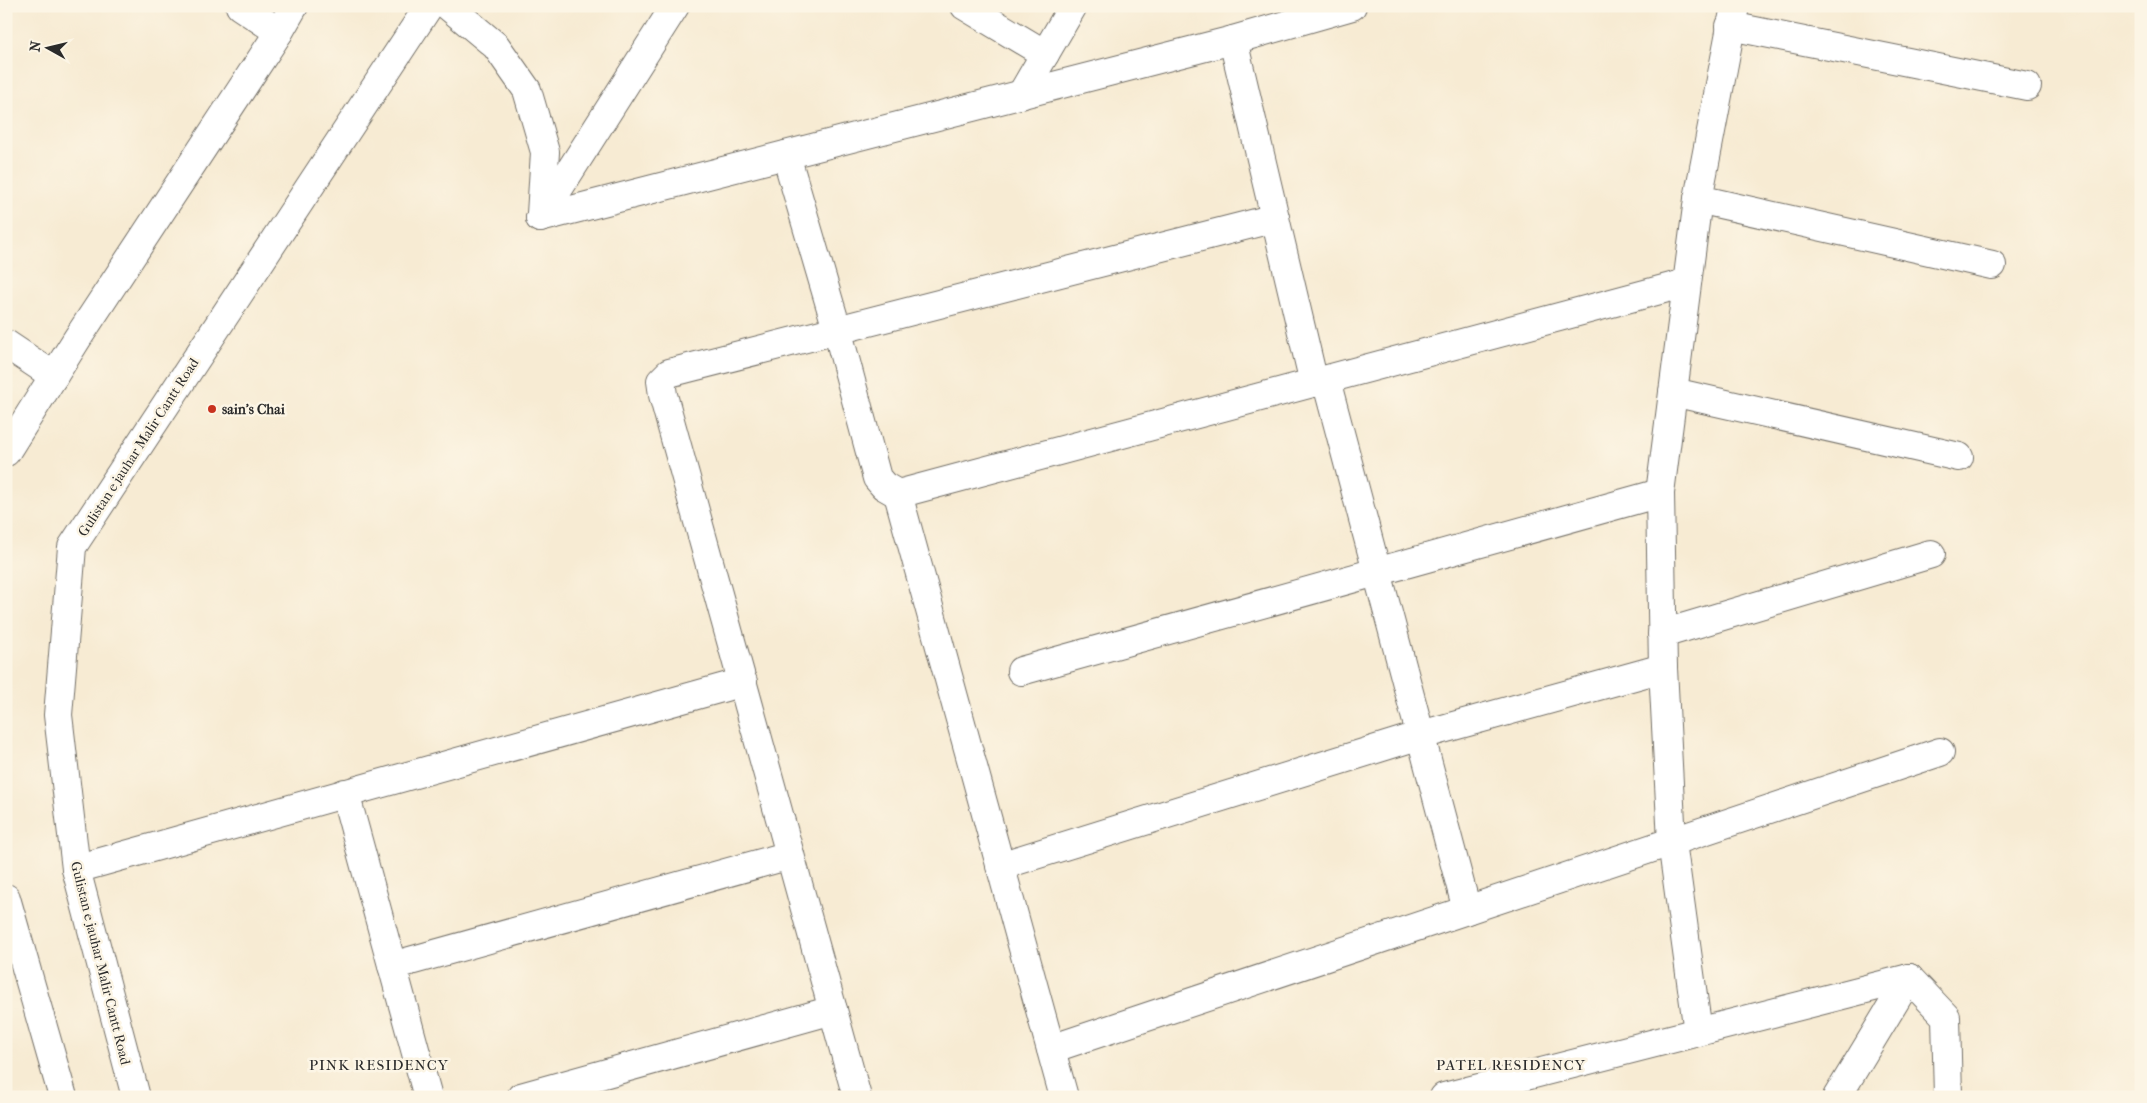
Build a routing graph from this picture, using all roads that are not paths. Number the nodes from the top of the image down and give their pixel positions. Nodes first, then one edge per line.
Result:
1 (240, 6) edge
2 (294, 6) edge
3 (429, 6) edge
4 (448, 6) edge
5 (675, 6) edge
6 (965, 6) edge
7 (1073, 6) edge
8 (1352, 6) edge
9 (1732, 16) edge
10 (279, 32) junction
11 (1233, 40) junction
12 (1045, 54) junction
13 (2027, 86) dead end
14 (1021, 95) junction
15 (786, 155) junction
16 (1698, 199) junction
17 (540, 218) junction
18 (1275, 218) junction
19 (1992, 265) dead end
20 (1686, 283) junction
21 (837, 329) junction
22 (6, 344) edge
23 (54, 376) junction
24 (1320, 381) junction
25 (1673, 392) junction
26 (6, 452) edge
27 (1959, 457) dead end
28 (1660, 493) junction
29 (898, 494) junction
30 (1931, 554) dead end
31 (1377, 572) junction
32 (1662, 634) junction
33 (1663, 668) junction
34 (1021, 671) dead end
35 (743, 682) junction
36 (1421, 735) junction
37 (1940, 752) dead end
38 (345, 793) junction
39 (1672, 842) junction
40 (790, 856) junction
41 (1000, 866) junction
42 (76, 869) junction
43 (6, 898) edge
44 (1467, 910) junction
45 (392, 966) junction
46 (1909, 978) junction
47 (833, 1010) junction
48 (1698, 1032) junction
49 (1051, 1049) junction
50 (63, 1097) edge
51 (136, 1097) edge
52 (428, 1097) edge
53 (521, 1097) edge
54 (857, 1097) edge
55 (1064, 1097) edge
56 (1444, 1097) edge
57 (1837, 1097) edge
58 (1948, 1097) edge

1 - 10 street
2 - 10 street
3 - 42 street, Gulistan e jauhar Malir Cantt Road
4 - 17 street
5 - 17 street
6 - 12 street
7 - 12 street
8 - 11 street
9 - 13 street
9 - 16 street
10 - 23 street
11 - 14 street
11 - 18 street
12 - 14 street
14 - 15 street
15 - 17 street
15 - 21 street
16 - 19 street
16 - 20 street
18 - 21 street
18 - 24 street
20 - 24 street
20 - 25 street
21 - 29 street
21 - 35 street
22 - 23 street
23 - 26 street
24 - 29 street
24 - 31 street
25 - 27 street
25 - 28 street
28 - 31 street
28 - 32 street
29 - 41 street
30 - 32 street
31 - 34 street
31 - 36 street
32 - 33 street
33 - 36 street
33 - 39 street
35 - 38 street
35 - 40 street
36 - 41 street
36 - 44 street
37 - 39 street
38 - 42 street
38 - 45 street
39 - 44 street
39 - 48 street
40 - 45 street
40 - 47 street
41 - 49 street
42 - 51 street, Gulistan e jauhar Malir Cantt Road
43 - 50 street
44 - 49 street
45 - 52 street
46 - 48 street
46 - 57 street
46 - 58 street
47 - 53 street
47 - 54 street
48 - 56 street
49 - 55 street

